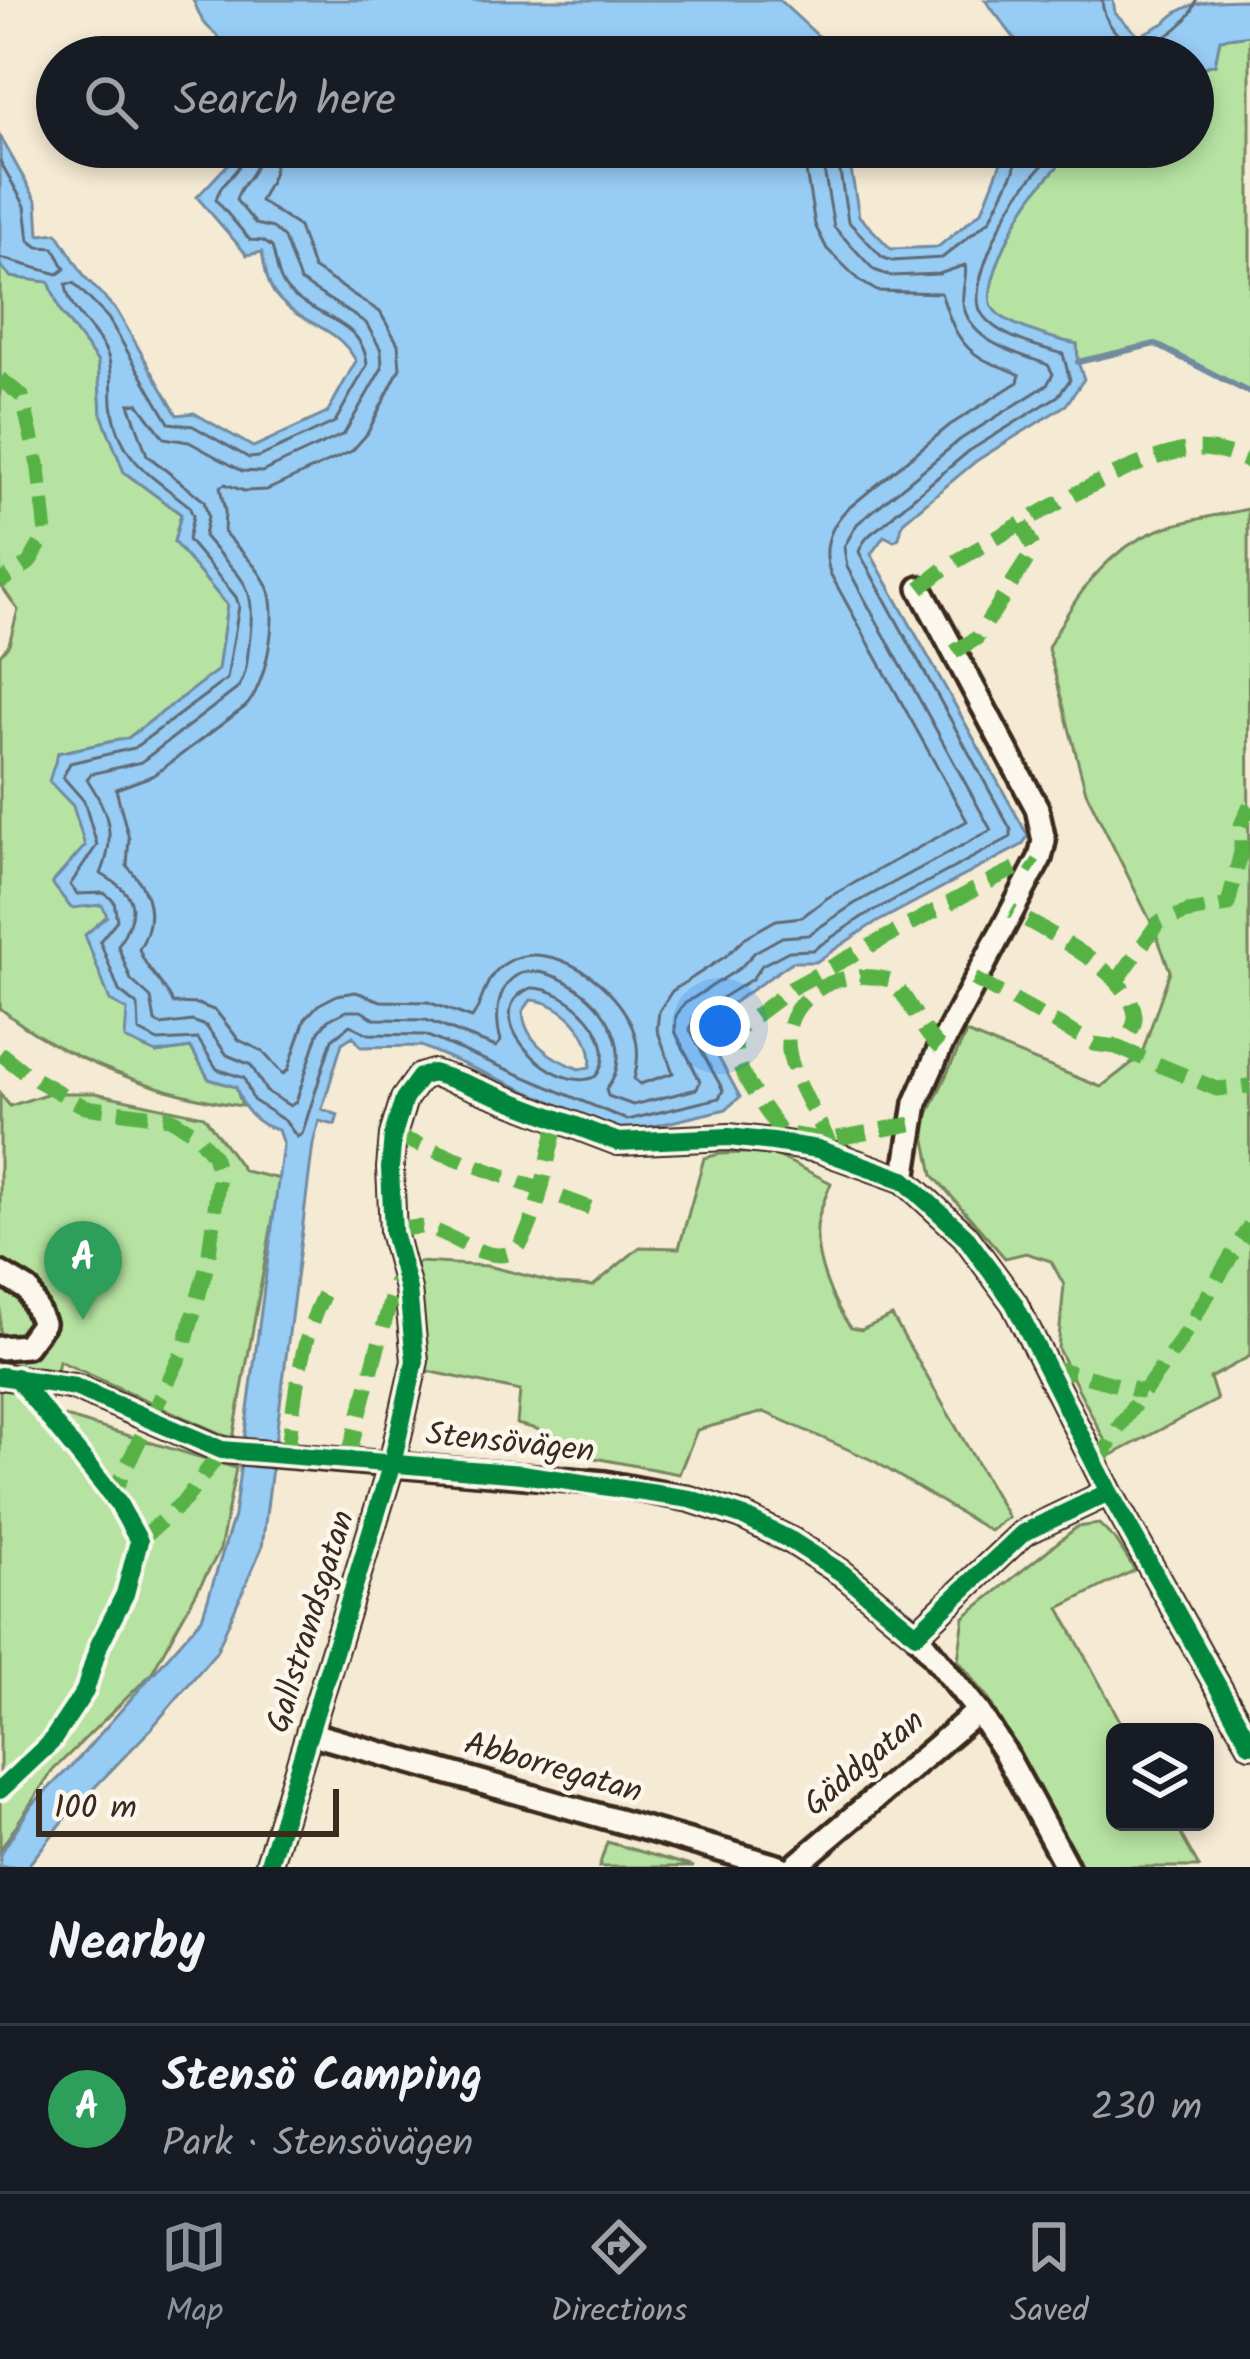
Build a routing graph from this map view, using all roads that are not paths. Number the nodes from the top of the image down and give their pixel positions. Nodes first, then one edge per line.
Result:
1 (920, 588) dead end
2 (904, 1180) junction
3 (0, 1273) edge
4 (0, 1348) edge
5 (0, 1376) edge
6 (392, 1463) junction
7 (1109, 1492) junction
8 (916, 1634) junction
9 (978, 1711) junction
10 (309, 1733) junction
11 (1250, 1744) edge
12 (268, 1867) edge
13 (780, 1867) edge
14 (794, 1867) edge
15 (1067, 1867) edge

1 - 2 street
2 - 6 street, Gallstrandsgatan
2 - 7 street
3 - 4 street
5 - 6 street, Stensövägen
6 - 8 street, Stensövägen
6 - 10 street, Gallstrandsgatan
7 - 8 street
7 - 11 street
8 - 9 street, Stensövägen
9 - 14 street, Gäddgatan
9 - 15 street, Stensövägen
10 - 12 street, Gallstrandsgatan
10 - 13 street, Abborregatan

